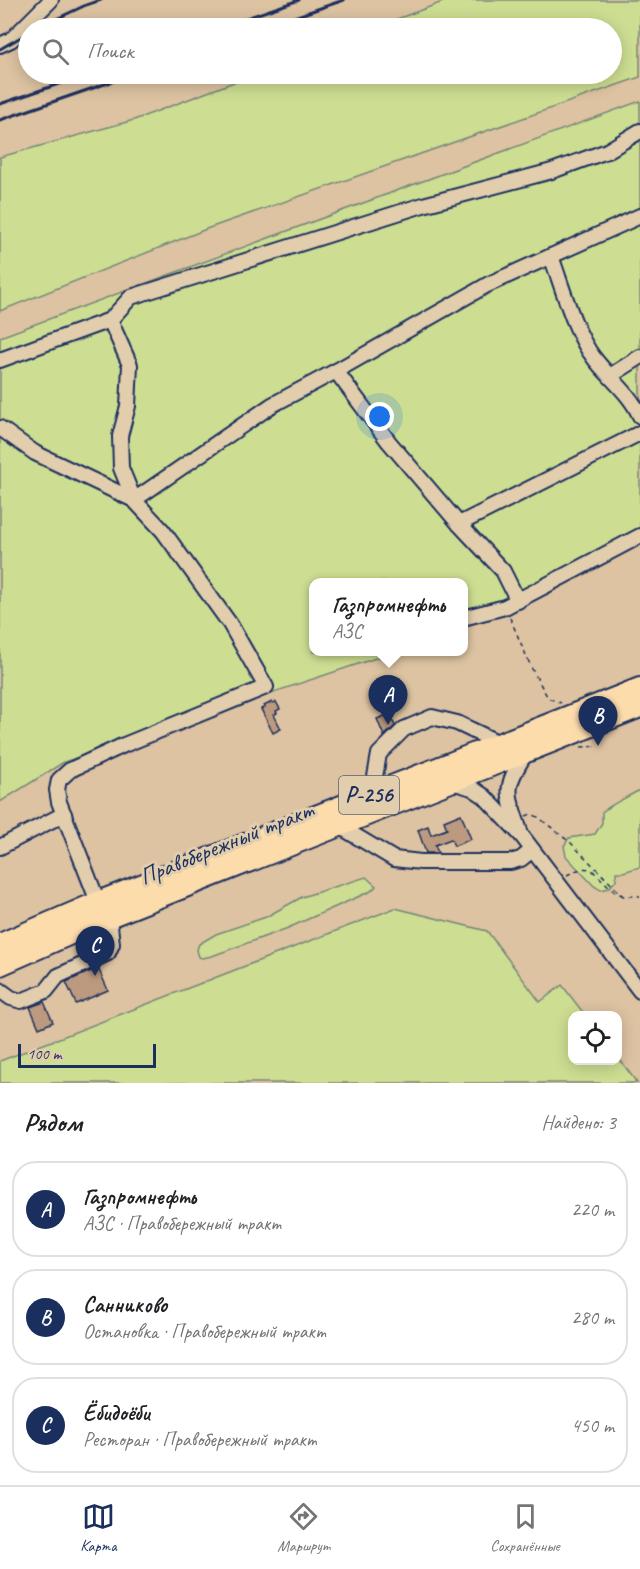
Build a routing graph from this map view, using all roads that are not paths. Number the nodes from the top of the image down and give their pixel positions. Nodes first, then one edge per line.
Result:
1 (51, 0) edge
2 (33, 18) edge
3 (18, 33) edge
4 (0, 45) edge
5 (640, 130) edge
6 (640, 216) edge
7 (551, 256) junction
8 (110, 320) junction
9 (640, 357) edge
10 (0, 360) edge
11 (336, 371) junction
12 (610, 376) junction
13 (639, 410) edge
14 (0, 428) edge
15 (640, 433) edge
16 (134, 500) junction
17 (459, 524) junction
18 (640, 536) edge
19 (518, 601) junction
20 (468, 617) edge
21 (640, 688) edge
22 (640, 707) edge
23 (499, 743) junction
24 (526, 753) junction
25 (452, 782) junction
26 (372, 794) junction
27 (64, 814) junction
28 (339, 826) junction
29 (522, 836) junction
30 (0, 847) edge
31 (532, 850) junction
32 (103, 910) junction
33 (32, 940) junction
34 (0, 943) edge
35 (0, 965) edge
36 (0, 990) edge
37 (640, 991) edge

1 - 2 street
3 - 4 street
5 - 8 street
6 - 7 street
7 - 11 street
7 - 12 street
8 - 10 street
8 - 16 street
9 - 12 street
11 - 16 street
11 - 17 street
12 - 13 street
14 - 16 street
15 - 17 street
16 - 27 street
17 - 19 street
18 - 19 street
19 - 20 street
21 - 23 highway, Правобережный тракт / Р-256
22 - 24 highway, Правобережный тракт / Р-256
23 - 26 highway, Правобережный тракт / Р-256
23 - 26 street
24 - 25 highway, Правобережный тракт / Р-256
24 - 29 street
25 - 28 highway, Правобережный тракт / Р-256
25 - 29 street
26 - 32 highway, Правобережный тракт / Р-256
27 - 30 street
27 - 32 street
28 - 31 street
28 - 32 highway, Правобережный тракт / Р-256
29 - 31 street
31 - 37 street
32 - 33 highway, Правобережный тракт / Р-256
32 - 36 street
33 - 34 highway
33 - 35 highway, Правобережный тракт

